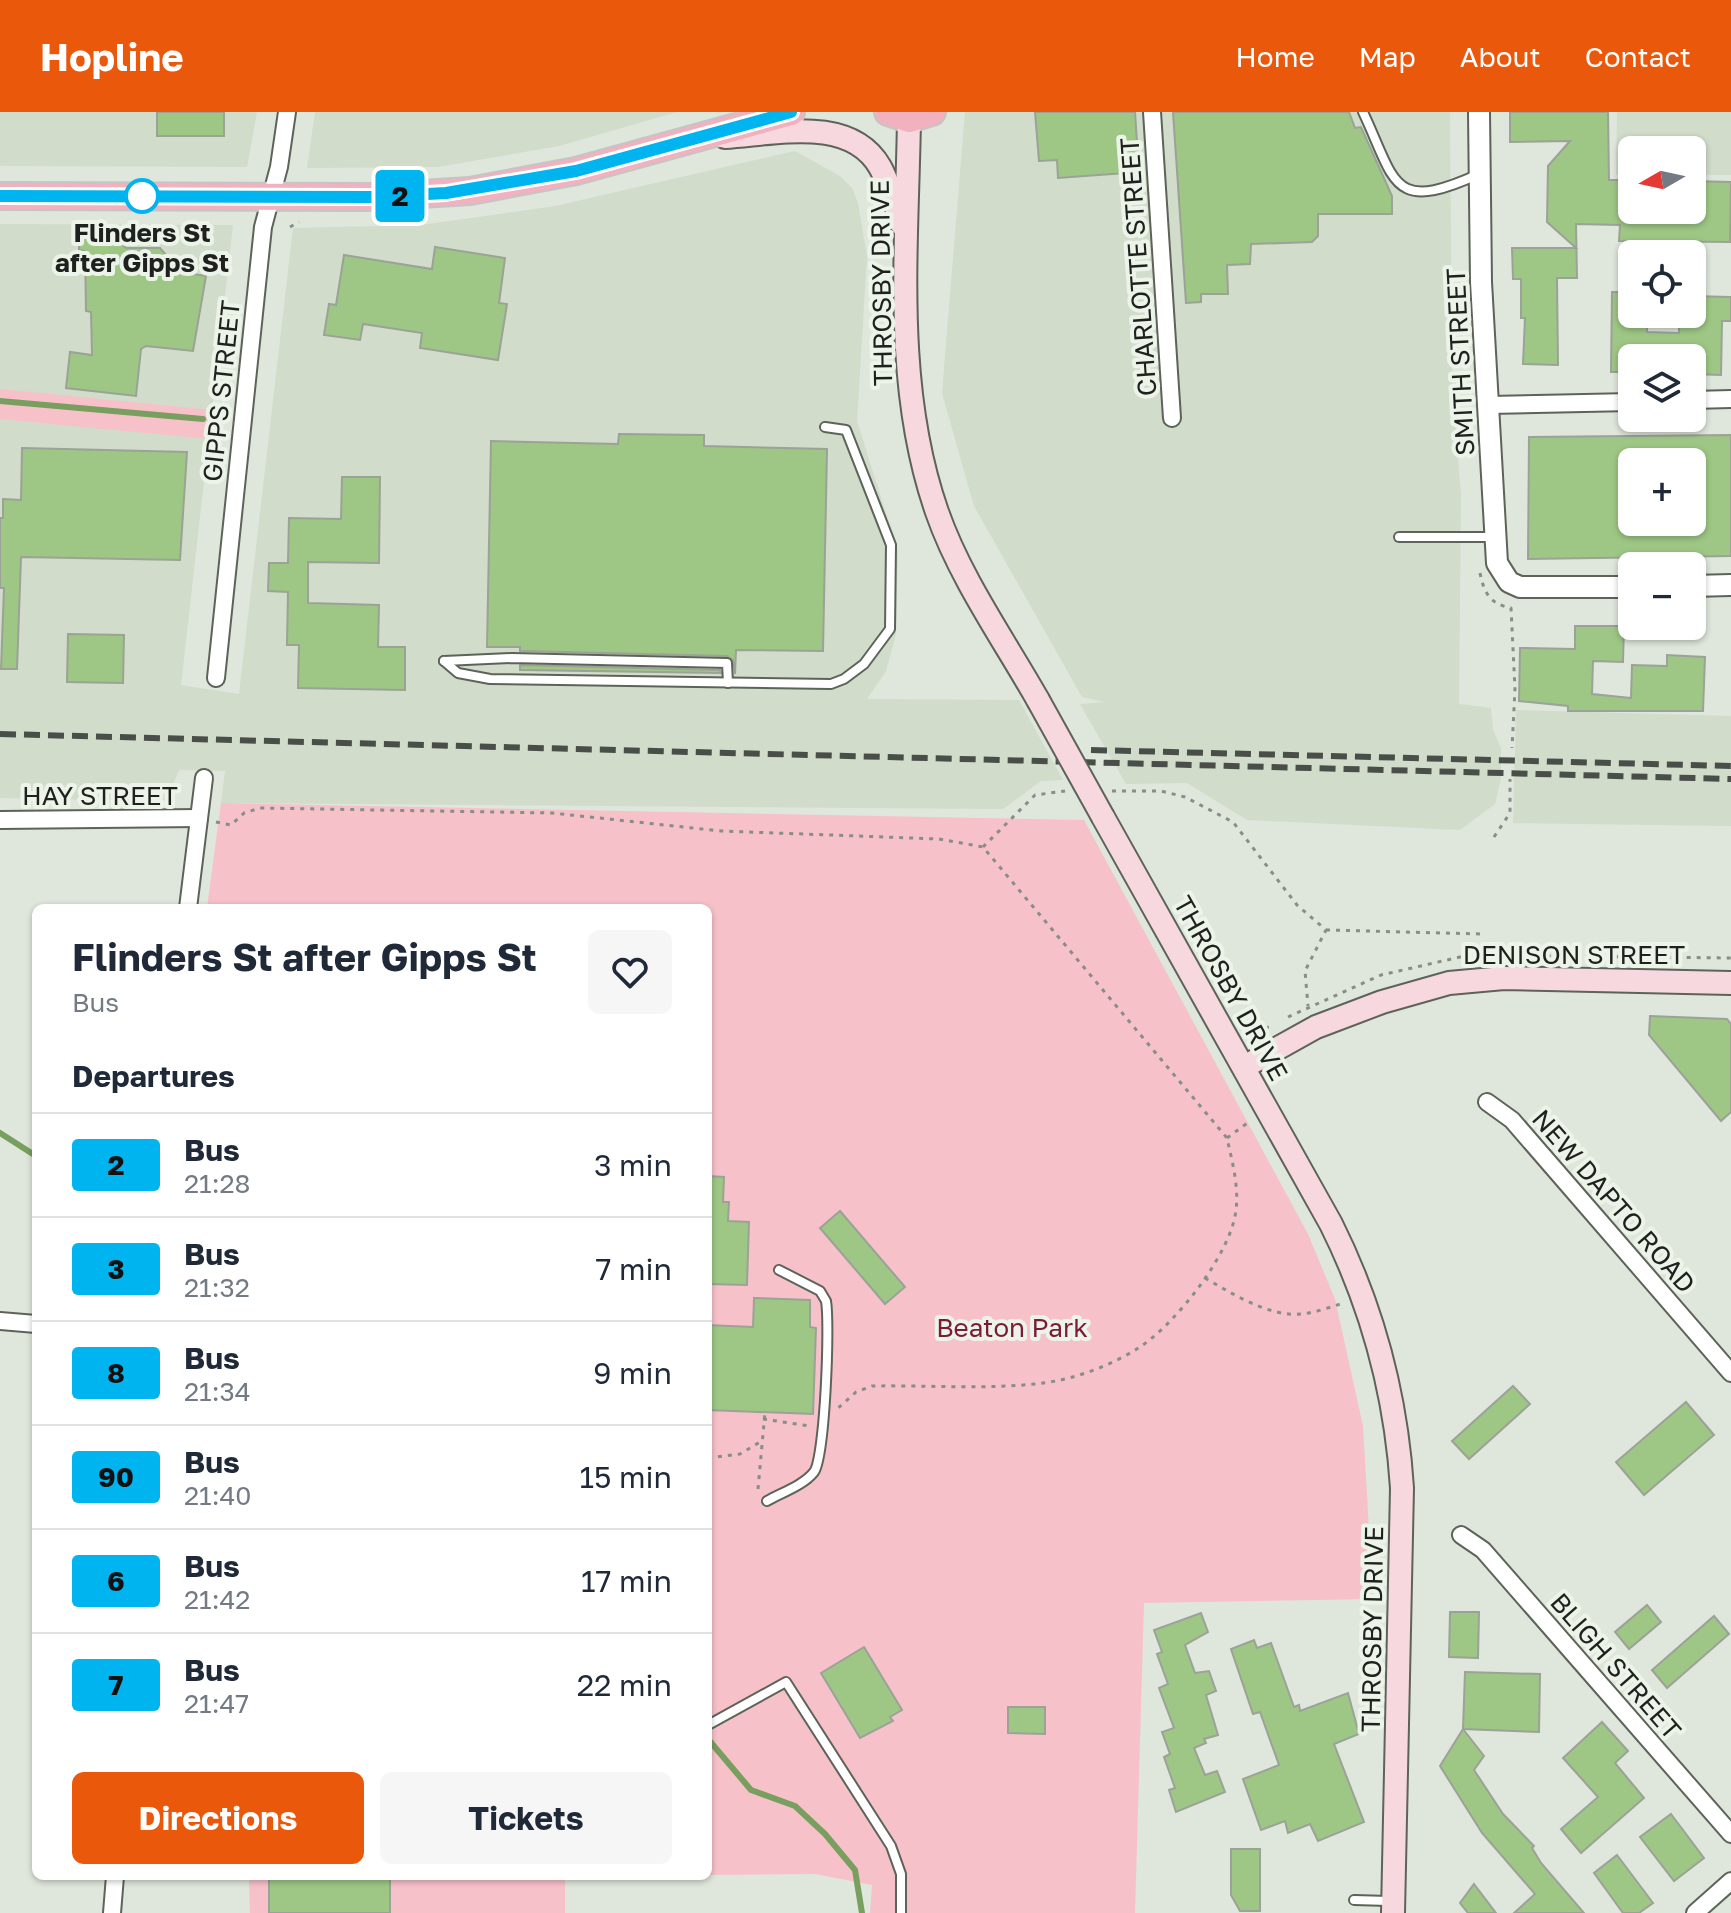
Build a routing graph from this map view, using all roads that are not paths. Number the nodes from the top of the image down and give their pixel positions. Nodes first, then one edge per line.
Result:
1 (287, 112) edge
2 (791, 112) edge
3 (1152, 112) edge
4 (1363, 112) edge
5 (1479, 112) edge
6 (910, 114) edge
7 (696, 139) junction
8 (1480, 174) junction
9 (0, 196) edge
10 (272, 196) junction
11 (907, 241) junction
12 (1731, 399) edge
13 (1706, 400) edge
14 (1618, 402) edge
15 (1488, 405) junction
16 (1172, 418) dead end
17 (825, 427) dead end
18 (1399, 537) dead end
19 (1496, 537) junction
20 (1731, 585) edge
21 (1706, 586) edge
22 (1618, 587) edge
23 (216, 678) dead end
24 (728, 683) junction
25 (204, 778) dead end
26 (199, 818) junction
27 (0, 820) edge
28 (188, 904) edge
29 (1731, 983) edge
30 (1244, 1067) junction
31 (1487, 1102) dead end
32 (779, 1270) dead end
33 (0, 1321) edge
34 (32, 1324) edge
35 (1731, 1373) edge
36 (767, 1501) dead end
37 (1461, 1535) dead end
38 (712, 1723) edge
39 (1731, 1834) edge
40 (115, 1880) edge
41 (1731, 1881) edge
42 (1354, 1900) dead end
43 (1393, 1907) edge
44 (112, 1913) edge
45 (901, 1913) edge
46 (1695, 1913) edge

1 - 10 street, GIPPS STREET
2 - 7 main road
3 - 16 street, CHARLOTTE STREET
4 - 8 lane
5 - 8 street, SMITH STREET
6 - 11 main road, THROSBY DRIVE
7 - 10 main road
7 - 11 main road
8 - 15 street, SMITH STREET
9 - 10 main road
10 - 23 street, GIPPS STREET
11 - 30 main road, THROSBY DRIVE, bridge
12 - 13 street
14 - 15 street
15 - 19 street, SMITH STREET
17 - 24 lane
18 - 19 lane
19 - 22 street, SMITH STREET
20 - 21 street
24 - 24 lane
25 - 26 street
26 - 27 street, HAY STREET
26 - 28 street
29 - 30 main road, DENISON STREET
30 - 43 main road, THROSBY DRIVE
31 - 35 street, NEW DAPTO ROAD
32 - 36 lane
33 - 34 street
37 - 39 street, BLIGH STREET
38 - 45 lane
40 - 44 street
41 - 46 street
42 - 43 lane

